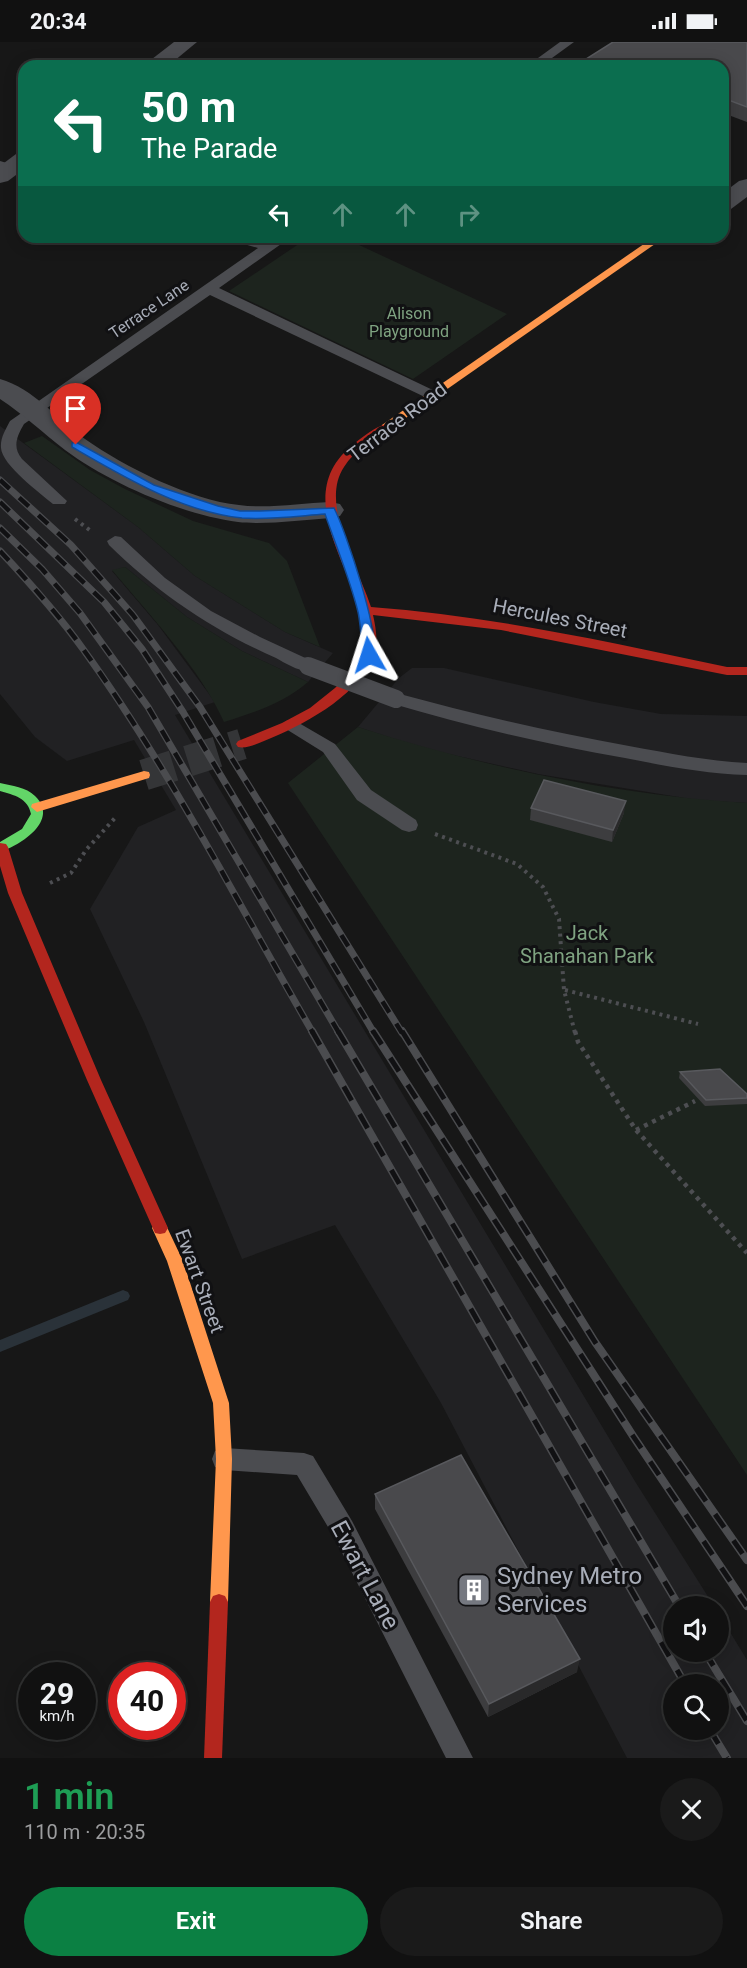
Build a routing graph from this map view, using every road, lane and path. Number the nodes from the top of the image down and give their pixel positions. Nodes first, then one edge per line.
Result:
1 (187, 42) edge
2 (568, 42) edge
3 (162, 60) edge
4 (541, 60) edge
5 (747, 186) edge
6 (729, 200) edge
7 (255, 243) edge
8 (275, 243) edge
9 (651, 243) edge
10 (269, 247) junction
11 (209, 289) junction
12 (0, 387) edge
13 (432, 395) junction
14 (34, 410) junction
15 (59, 501) joint
16 (330, 510) junction
17 (115, 541) joint
18 (363, 610) junction
19 (747, 671) edge
20 (292, 725) junction
21 (242, 744) tunnel mouth
22 (747, 769) edge
23 (144, 775) tunnel mouth
24 (0, 787) edge
25 (37, 807) junction
26 (409, 825) joint
27 (104, 830) dead end
28 (1, 847) edge
29 (44, 885) dead end
30 (564, 990) junction
31 (698, 1024) dead end
32 (695, 1101) edge
33 (636, 1130) junction
34 (747, 1253) edge
35 (224, 1459) junction
36 (213, 1758) edge
37 (460, 1758) edge

1 - 3 street
2 - 4 lane
5 - 6 street
7 - 10 lane
8 - 10 lane, Terrace Lane
9 - 13 street, Terrace Road
10 - 11 lane, Terrace Lane
11 - 13 lane
11 - 14 lane, Terrace Lane
12 - 14 street
13 - 16 street, Terrace Road
14 - 15 lane, Terrace Lane
14 - 16 street
15 - 17 path
16 - 18 street, Terrace Road
17 - 22 lane, bridge
18 - 19 street, Hercules Street
18 - 20 street, Terrace Road
20 - 21 street, Terrace Road
20 - 26 lane
23 - 25 street
24 - 25 street
25 - 28 street
26 - 30 path
27 - 29 path
28 - 35 street, Ewart Street
30 - 31 path
30 - 33 path
32 - 33 path
33 - 34 path
35 - 36 street, Ewart Street
35 - 37 lane, Ewart Lane

